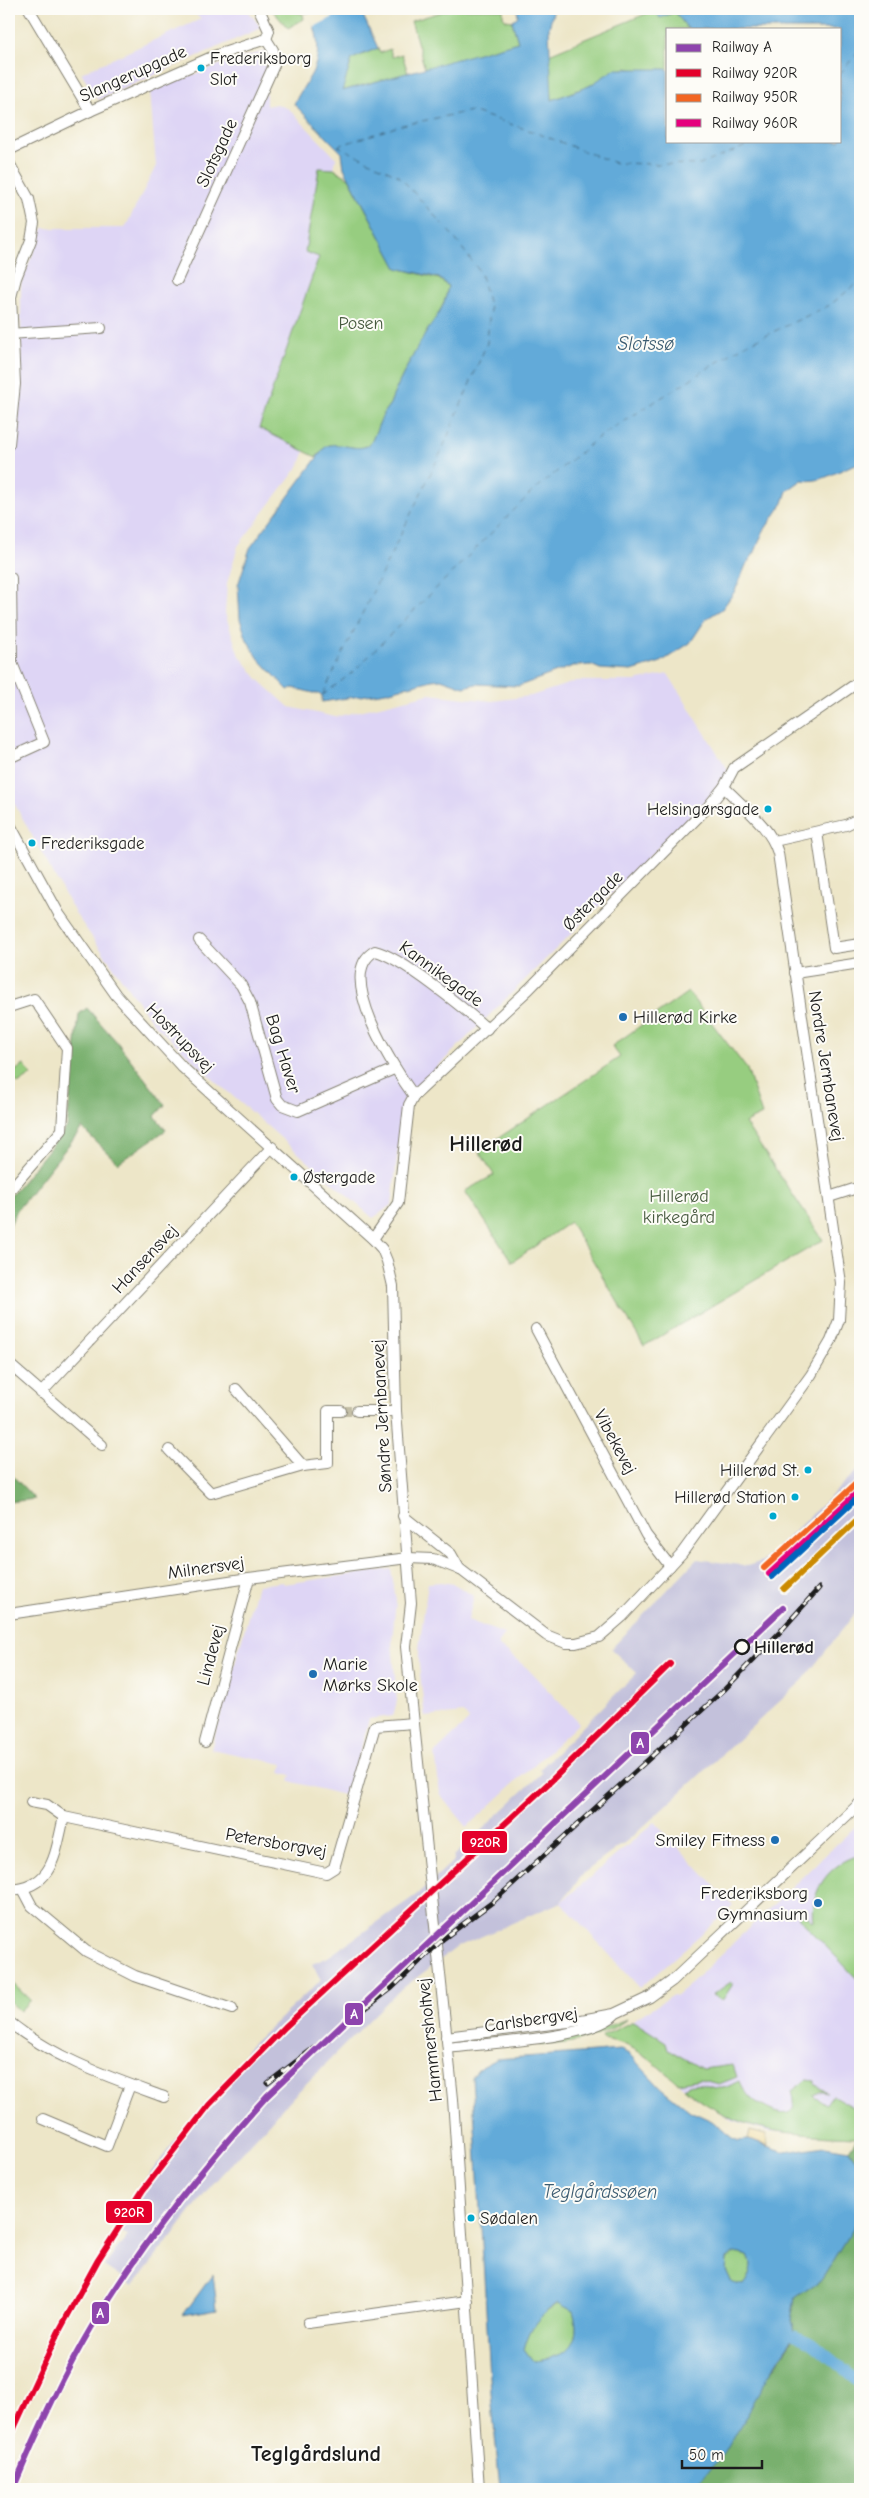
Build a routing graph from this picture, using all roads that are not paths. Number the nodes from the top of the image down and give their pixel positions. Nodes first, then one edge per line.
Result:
1 (29, 9) edge
2 (259, 9) edge
3 (267, 35) junction
4 (90, 111) junction
5 (9, 150) edge
6 (9, 163) edge
7 (177, 280) dead end
8 (101, 328) dead end
9 (11, 334) edge
10 (9, 444) edge
11 (11, 578) dead end
12 (860, 681) edge
13 (9, 758) edge
14 (724, 787) junction
15 (860, 818) edge
16 (9, 823) edge
17 (817, 832) junction
18 (774, 841) junction
19 (199, 940) dead end
20 (860, 944) edge
21 (860, 963) edge
22 (795, 973) junction
23 (9, 1007) edge
24 (487, 1029) junction
25 (394, 1068) junction
26 (414, 1096) junction
27 (272, 1147) junction
28 (860, 1187) edge
29 (9, 1191) edge
30 (829, 1197) junction
31 (373, 1239) junction
32 (536, 1329) dead end
33 (9, 1364) edge
34 (236, 1389) dead end
35 (41, 1392) junction
36 (341, 1411) tunnel mouth
37 (357, 1411) tunnel mouth
38 (396, 1411) junction
39 (102, 1445) dead end
40 (169, 1450) dead end
41 (303, 1466) junction
42 (403, 1516) junction
43 (408, 1558) junction
44 (670, 1566) junction
45 (460, 1570) junction
46 (249, 1578) junction
47 (9, 1614) edge
48 (414, 1723) junction
49 (205, 1742) dead end
50 (31, 1802) dead end
51 (860, 1803) edge
52 (64, 1817) junction
53 (23, 1889) junction
54 (9, 1890) edge
55 (232, 2009) dead end
56 (614, 2014) junction
57 (9, 2022) edge
58 (446, 2037) junction
59 (448, 2048) junction
60 (130, 2085) junction
61 (164, 2097) dead end
62 (43, 2119) dead end
63 (467, 2301) junction
64 (308, 2323) dead end
65 (479, 2489) edge

1 - 4 street
2 - 3 street, Slotsgade
3 - 4 street, Slangerupgade
3 - 7 street, Slotsgade
4 - 5 street, Slangerupgade
6 - 9 street
8 - 9 street
9 - 10 street
11 - 13 street
12 - 14 street
14 - 18 street, Nordre Jernbanevej
14 - 24 street, Østergade
15 - 17 street
16 - 27 street, Hostrupsvej
17 - 18 street
17 - 20 street
18 - 22 street, Nordre Jernbanevej
19 - 25 street, Bag Haver
21 - 22 street, Nordre Jernbanevej
22 - 30 street, Nordre Jernbanevej
23 - 29 street
24 - 25 street, Kannikegade
24 - 26 street, Østergade
25 - 26 street
26 - 31 street
27 - 31 street, Hostrupsvej
27 - 35 street, Hansensvej
28 - 30 street
30 - 44 street, Nordre Jernbanevej
31 - 38 street, Søndre Jernbanevej
32 - 44 street, Vibekevej
33 - 35 street
34 - 41 street
35 - 39 street
36 - 41 street
37 - 38 street
38 - 42 street, Søndre Jernbanevej
40 - 41 street
42 - 43 street, Søndre Jernbanevej
42 - 45 street
43 - 45 street
43 - 46 street, Milnersvej
43 - 48 street, Hammersholtvej
44 - 45 street
46 - 47 street, Milnersvej
46 - 49 street, Lindevej
48 - 52 street, Petersborgvej
48 - 58 street, Hammersholtvej
50 - 52 street, Petersborgvej
51 - 56 street, Carlsbergvej
52 - 53 street
53 - 54 street
53 - 55 street
56 - 58 street, Carlsbergvej
56 - 59 street, Carlsbergvej
57 - 60 street
58 - 59 street, Hammersholtvej
59 - 63 street, Hammersholtvej
60 - 61 street
60 - 62 street
63 - 64 street
63 - 65 street, Hammersholtvej

